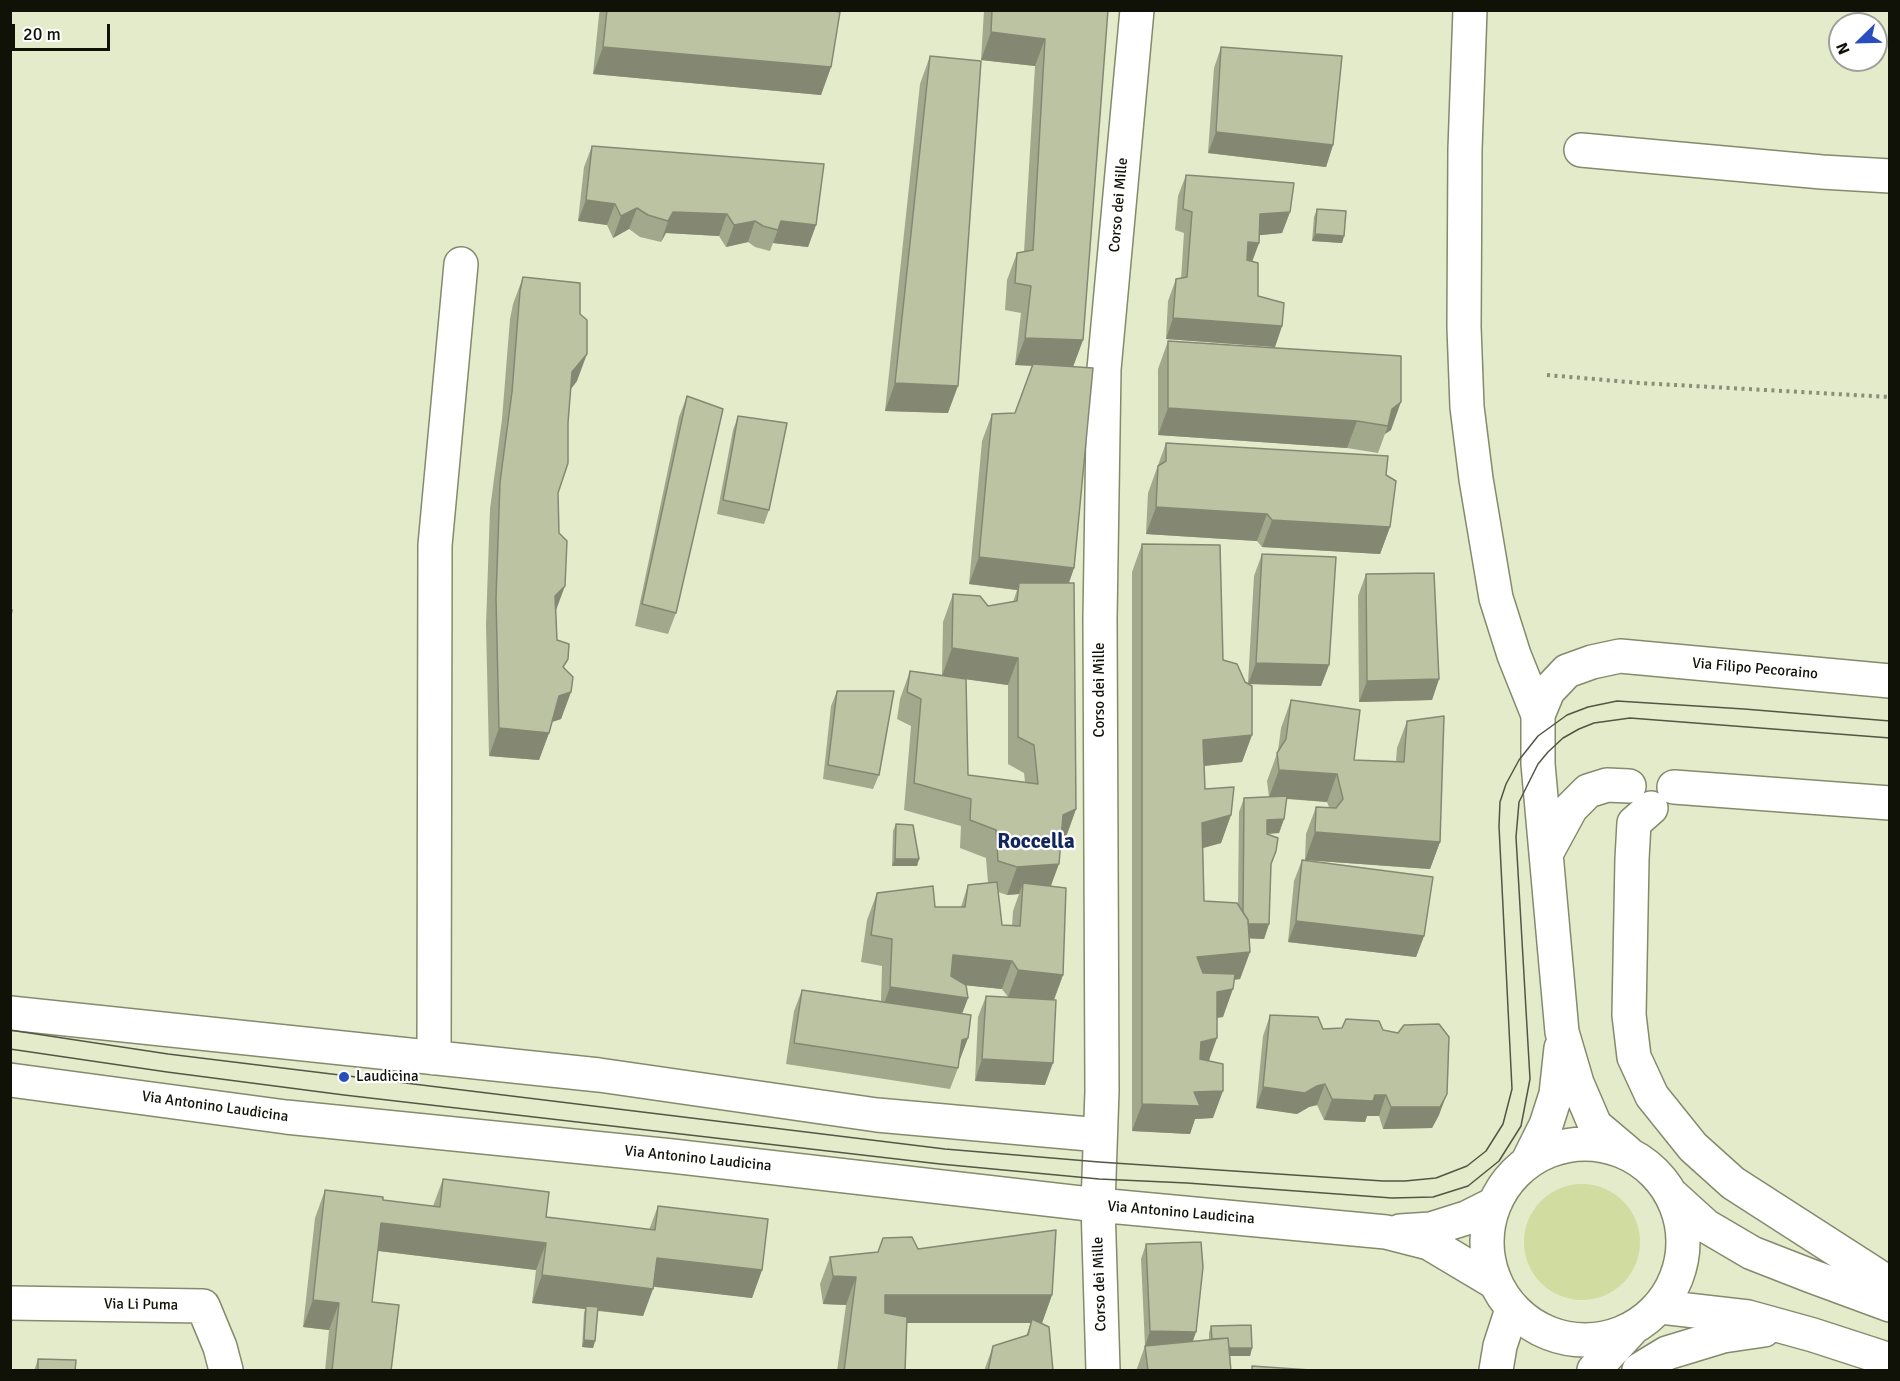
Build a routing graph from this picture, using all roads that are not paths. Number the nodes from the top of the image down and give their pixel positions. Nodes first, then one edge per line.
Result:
1 (1137, 10) edge
2 (1470, 10) edge
3 (1581, 150) dead end
4 (1890, 176) edge
5 (461, 264) dead end
6 (1890, 681) edge
7 (1538, 716) junction
8 (1651, 794) junction
9 (1890, 803) edge
10 (1546, 854) junction
11 (10, 1012) edge
12 (1562, 1032) junction
13 (434, 1058) junction
14 (10, 1080) edge
15 (1100, 1134) junction
16 (1627, 1152) junction
17 (1528, 1161) junction
18 (1673, 1196) junction
19 (1494, 1204) junction
20 (1098, 1205) junction
21 (1386, 1232) junction
22 (1890, 1284) edge
23 (1504, 1296) junction
24 (10, 1303) edge
25 (1890, 1305) edge
26 (1661, 1306) junction
27 (1786, 1327) junction
28 (1631, 1330) junction
29 (1890, 1359) edge
30 (226, 1371) edge
31 (1103, 1371) edge
32 (1496, 1371) edge
33 (1594, 1371) edge
34 (1638, 1371) edge

1 - 15 street, Corso dei Mille
2 - 7 street
3 - 4 street
5 - 13 street
6 - 7 street, Via Filipo Pecoraino
7 - 10 street
8 - 9 street
8 - 10 street
8 - 22 street
10 - 12 street
11 - 13 street
12 - 16 street
12 - 17 street
13 - 15 street
14 - 20 street, Via Antonino Laudicina
15 - 20 street, Corso dei Mille
16 - 17 street
16 - 18 street
17 - 19 street
18 - 25 street
18 - 26 street
19 - 21 street
19 - 23 street
20 - 21 street, Via Antonino Laudicina
20 - 31 street, Corso dei Mille
21 - 23 street
23 - 28 street
23 - 32 street
24 - 30 street, Via Li Puma
26 - 27 street
26 - 28 street
27 - 29 street
27 - 34 street
28 - 33 street

